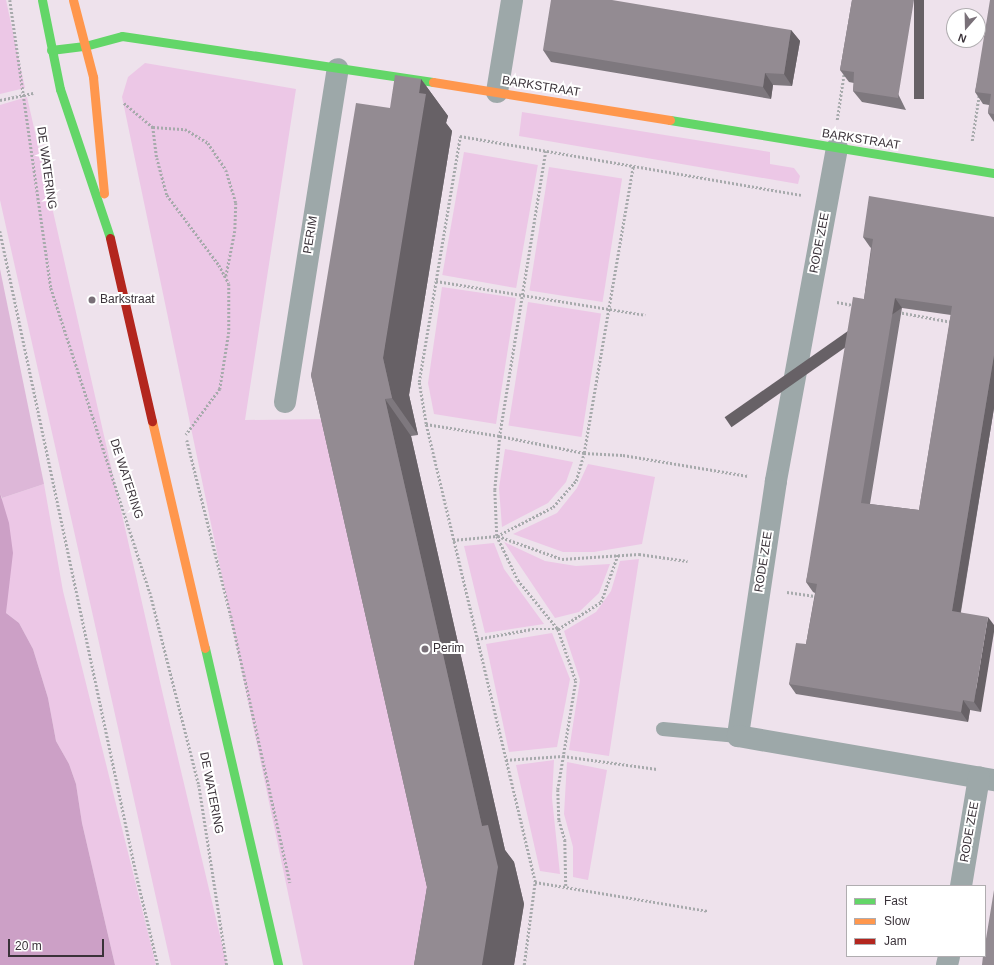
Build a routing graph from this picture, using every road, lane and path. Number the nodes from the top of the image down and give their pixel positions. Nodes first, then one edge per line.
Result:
1 (10, 0) edge
2 (42, 0) edge
3 (73, 0) edge
4 (512, 0) edge
5 (85, 46) junction
6 (51, 50) junction
7 (338, 69) junction
8 (845, 70) edge
9 (93, 77) junction
10 (980, 90) edge
11 (497, 92) junction
12 (153, 127) junction
13 (834, 148) junction
14 (546, 151) junction
15 (632, 166) junction
16 (967, 169) junction
17 (994, 173) edge
18 (828, 200) junction
19 (108, 230) junction
20 (0, 232) edge
21 (226, 278) junction
22 (436, 281) junction
23 (522, 295) junction
24 (810, 298) junction
25 (857, 306) edge
26 (608, 309) junction
27 (896, 312) edge
28 (645, 315) dead end
29 (959, 323) edge
30 (284, 402) dead end
31 (426, 424) junction
32 (500, 436) junction
33 (584, 453) junction
34 (776, 481) junction
35 (497, 536) junction
36 (453, 540) junction
37 (618, 554) junction
38 (688, 561) dead end
39 (760, 588) junction
40 (821, 597) edge
41 (558, 629) junction
42 (477, 639) junction
43 (663, 729) dead end
44 (738, 736) junction
45 (563, 756) junction
46 (506, 760) junction
47 (657, 769) dead end
48 (987, 779) edge
49 (536, 882) junction
50 (961, 885) edge
51 (566, 887) junction
52 (291, 888) dead end
53 (708, 911) dead end
54 (158, 965) edge
55 (227, 965) edge
56 (278, 965) edge
57 (524, 965) edge

1 - 55 path, DE WATERING
2 - 6 main road, DE WATERING
3 - 5 main road, DE WATERING
4 - 11 street
5 - 6 main road
5 - 7 main road, BARKSTRAAT
5 - 9 main road, DE WATERING
6 - 19 main road, DE WATERING
7 - 11 main road, BARKSTRAAT
7 - 30 street, PERIM
8 - 13 path
9 - 12 path
9 - 19 main road, DE WATERING
10 - 16 path
11 - 13 main road, BARKSTRAAT
12 - 21 path
12 - 21 path
13 - 16 main road, BARKSTRAAT
13 - 18 street, RODE ZEE
14 - 15 path
14 - 22 path
14 - 23 path
15 - 18 path
15 - 26 path
16 - 17 main road, BARKSTRAAT
18 - 24 street, RODE ZEE
19 - 56 main road, DE WATERING
20 - 54 path
21 - 52 path
22 - 23 path
22 - 31 path
23 - 26 path
23 - 32 path
24 - 25 path
24 - 34 street, RODE ZEE
26 - 28 path
26 - 33 path
27 - 29 path
31 - 32 path
31 - 36 path
32 - 33 path
32 - 35 path
33 - 34 path
33 - 35 path
34 - 39 street, RODE ZEE
35 - 36 path
35 - 37 path
35 - 41 path
36 - 42 path
37 - 38 path
37 - 41 path
39 - 40 path
39 - 44 street, RODE ZEE
41 - 42 path
41 - 45 path
42 - 46 path
43 - 44 lane
44 - 48 street, RODE ZEE
45 - 46 path
45 - 47 path
45 - 51 path
46 - 49 path
48 - 50 street, RODE ZEE
49 - 51 path
49 - 57 path
51 - 53 path

